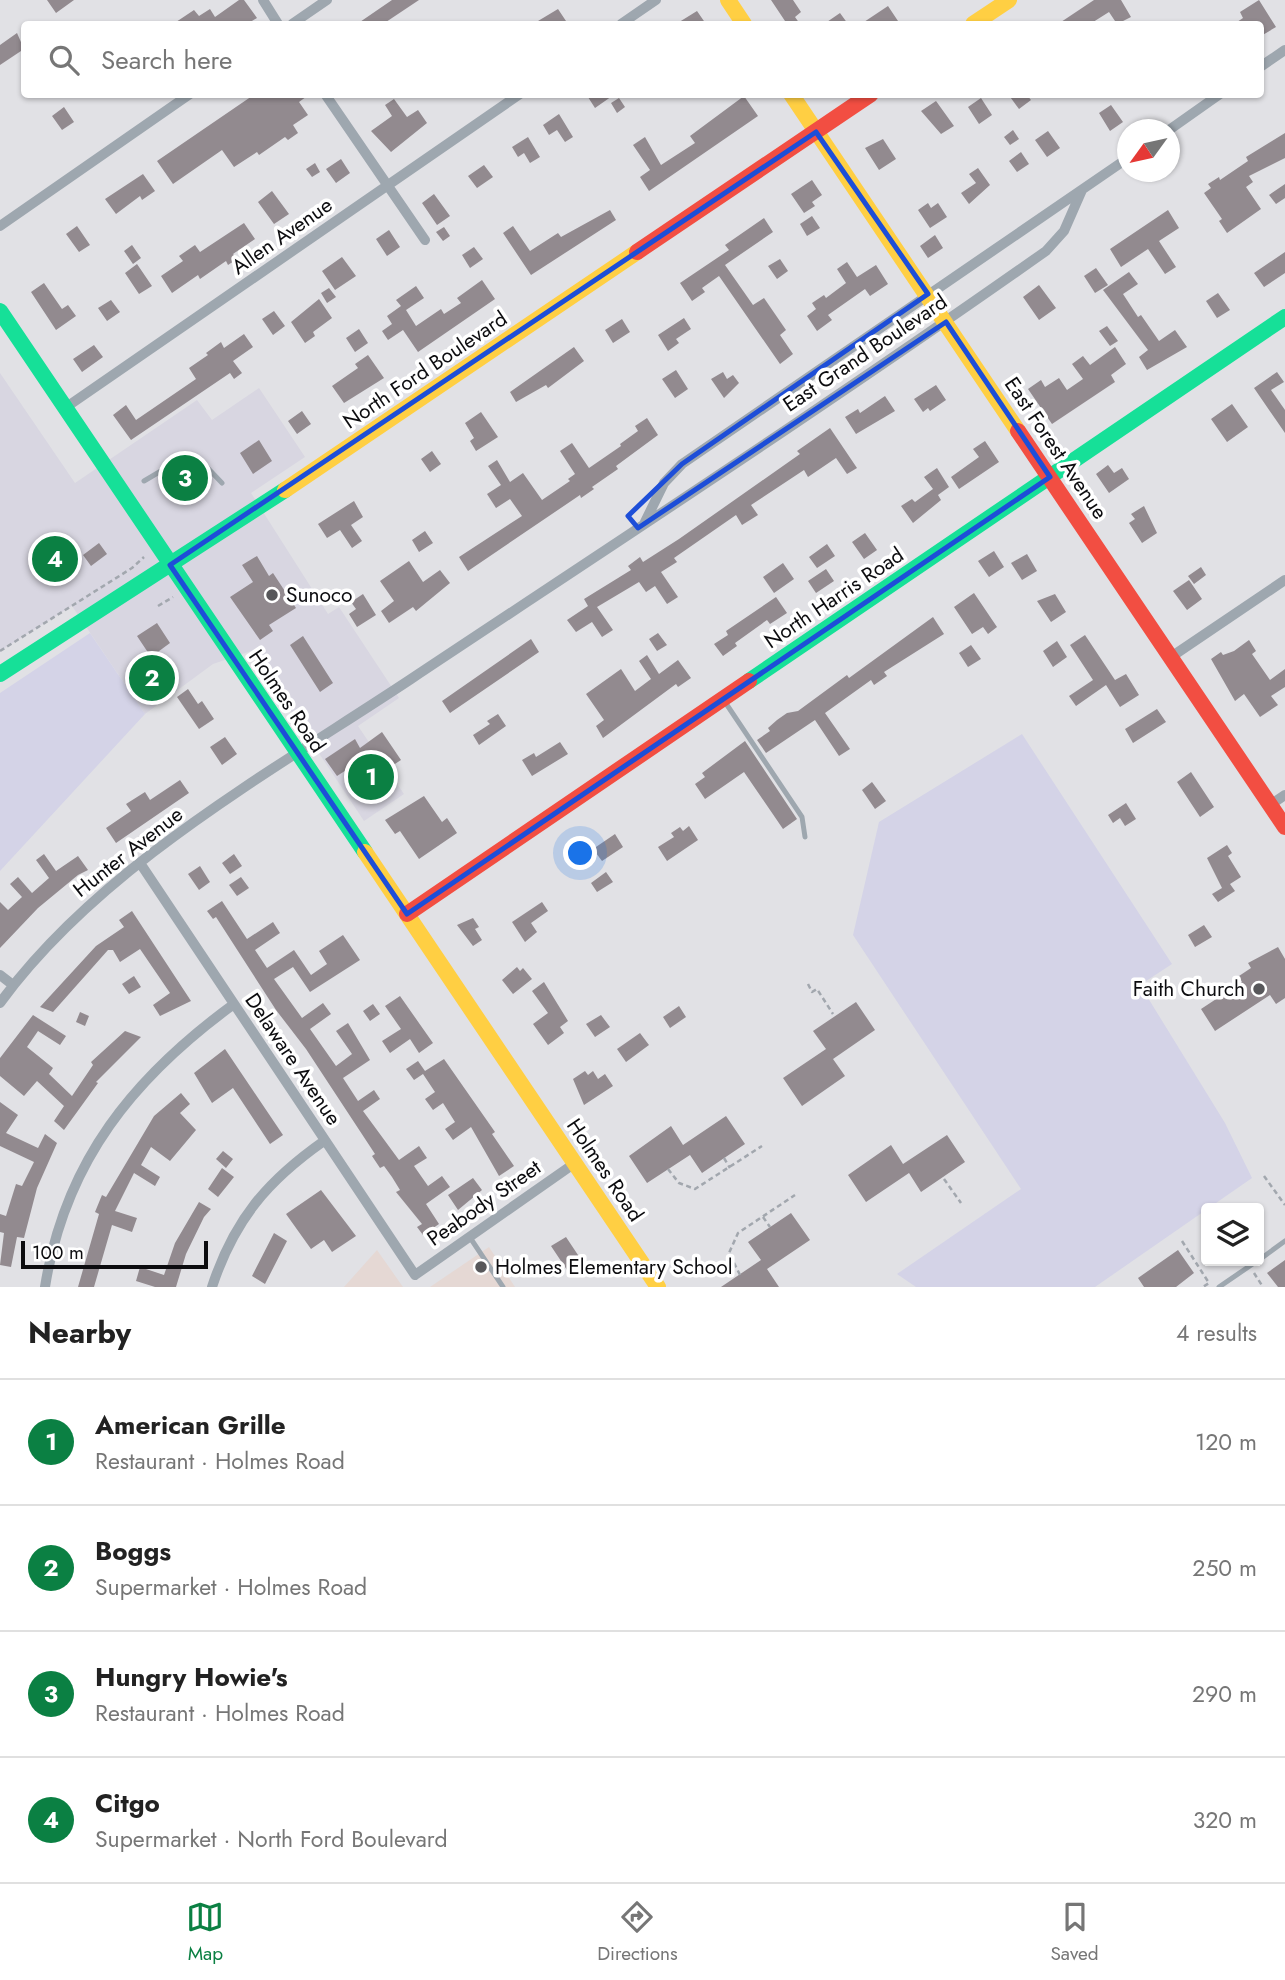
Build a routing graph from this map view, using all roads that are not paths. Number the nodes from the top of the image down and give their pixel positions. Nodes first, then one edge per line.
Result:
1 (262, 0) edge
2 (327, 0) edge
3 (656, 0) edge
4 (728, 0) edge
5 (1009, 0) edge
6 (276, 21) edge
7 (296, 21) edge
8 (625, 21) edge
9 (742, 21) edge
10 (978, 21) edge
11 (1285, 50) edge
12 (1264, 65) edge
13 (184, 98) edge
14 (328, 98) edge
15 (514, 98) edge
16 (794, 98) edge
17 (865, 98) edge
18 (1214, 98) edge
19 (1180, 122) edge
20 (816, 132) junction
21 (1117, 166) edge
22 (387, 186) junction
23 (1082, 190) junction
24 (0, 226) edge
25 (425, 240) dead end
26 (928, 294) junction
27 (0, 311) edge
28 (1285, 317) edge
29 (946, 322) junction
30 (65, 408) junction
31 (1050, 477) junction
32 (144, 481) dead end
33 (222, 483) dead end
34 (644, 524) junction
35 (170, 565) junction
36 (1285, 580) edge
37 (1171, 657) junction
38 (0, 674) edge
39 (723, 699) junction
40 (298, 753) junction
41 (1285, 795) edge
42 (1270, 805) junction
43 (1285, 827) edge
44 (805, 837) dead end
45 (140, 863) junction
46 (407, 915) junction
47 (0, 975) edge
48 (13, 985) junction
49 (0, 1003) edge
50 (234, 1004) junction
51 (324, 1141) junction
52 (575, 1163) junction
53 (469, 1236) junction
54 (1285, 1241) edge
55 (1264, 1256) edge
56 (1249, 1266) edge
57 (415, 1275) joint
58 (45, 1287) edge
59 (212, 1287) edge
60 (503, 1287) edge
61 (658, 1287) edge
62 (1219, 1287) edge

1 - 6 street
2 - 7 street
3 - 8 street
4 - 9 main road
5 - 10 main road
11 - 12 street
13 - 24 street
14 - 22 street
15 - 22 street, Allen Avenue
16 - 20 main road, East Forest Avenue
17 - 20 main road, North Ford Boulevard
18 - 19 street
20 - 26 main road, East Forest Avenue
20 - 35 main road, North Ford Boulevard
21 - 23 street, East Grand Boulevard
22 - 25 street
22 - 30 street, Allen Avenue
23 - 26 street, East Grand Boulevard
23 - 29 street, East Grand Boulevard
26 - 29 main road, East Forest Avenue
26 - 34 street, East Grand Boulevard
27 - 30 main road, Holmes Road
28 - 31 main road, North Harris Road
29 - 31 main road, East Forest Avenue
29 - 34 street, East Grand Boulevard
30 - 35 main road, Holmes Road
31 - 37 main road, East Forest Avenue
31 - 39 main road, North Harris Road
32 - 33 lane
34 - 40 street, East Grand Boulevard
35 - 38 main road, North Ford Boulevard
35 - 40 main road, Holmes Road
36 - 37 street
37 - 42 main road, East Forest Avenue
39 - 44 lane
39 - 46 main road, North Harris Road
40 - 45 street, Hunter Avenue
40 - 46 main road, Holmes Road
41 - 42 street
42 - 43 main road, East Forest Avenue
45 - 48 street, Hunter Avenue
45 - 50 street, Delaware Avenue
46 - 52 main road, Holmes Road
47 - 48 street
48 - 49 street, Hunter Avenue
50 - 51 street, Delaware Avenue
50 - 58 street
51 - 57 street, Delaware Avenue
51 - 59 street
52 - 53 street, Peabody Street
52 - 61 main road, Holmes Road
53 - 57 street, Peabody Street
53 - 60 lane
54 - 55 lane
56 - 62 lane

